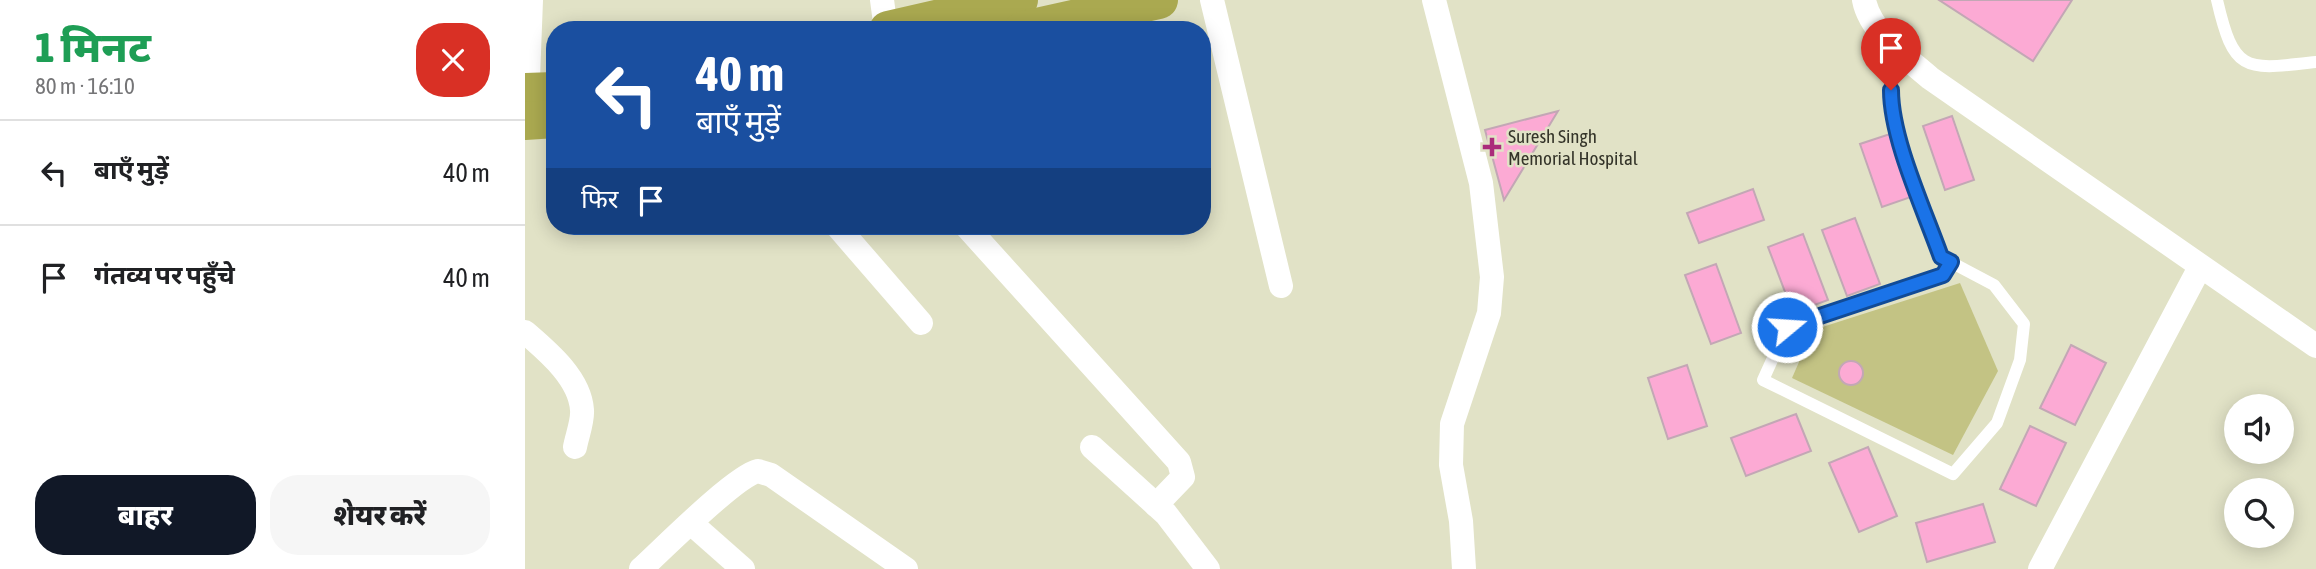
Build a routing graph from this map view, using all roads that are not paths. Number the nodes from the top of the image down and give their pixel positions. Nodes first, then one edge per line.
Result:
1 (531, 0) edge
2 (883, 0) edge
3 (1019, 0) edge
4 (1159, 0) edge
5 (1212, 0) edge
6 (1434, 0) edge
7 (1864, 0) edge
8 (2217, 0) edge
9 (886, 21) edge
10 (927, 21) edge
11 (1064, 21) edge
12 (1892, 44) junction
13 (2316, 62) edge
14 (536, 106) edge
15 (845, 235) edge
16 (974, 235) edge
17 (1951, 262) junction
18 (2200, 267) junction
19 (1281, 286) dead end
20 (921, 323) dead end
21 (525, 332) edge
22 (2316, 346) edge
23 (575, 447) dead end
24 (1092, 447) dead end
25 (1156, 505) junction
26 (692, 524) junction
27 (641, 569) edge
28 (743, 569) edge
29 (905, 569) edge
30 (1208, 569) edge
31 (1464, 569) edge
32 (2040, 569) edge

1 - 14 street
2 - 9 street
3 - 10 highway
4 - 11 highway
5 - 19 street
6 - 31 street
7 - 12 street
8 - 13 lane
12 - 17 lane
12 - 18 street
15 - 20 street
16 - 25 street
17 - 17 lane
18 - 22 street
18 - 32 street
21 - 23 street
24 - 25 street
25 - 30 street
26 - 27 street
26 - 28 street
26 - 29 street

